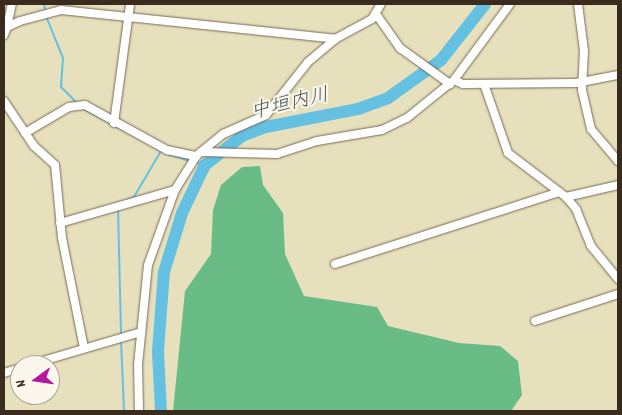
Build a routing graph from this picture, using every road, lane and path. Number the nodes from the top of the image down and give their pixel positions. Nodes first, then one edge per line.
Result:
1 (12, 4) edge
2 (130, 4) edge
3 (381, 4) edge
4 (510, 4) edge
5 (578, 4) edge
6 (376, 14) junction
7 (128, 16) junction
8 (7, 27) junction
9 (4, 35) edge
10 (335, 39) junction
11 (618, 75) edge
12 (451, 82) junction
13 (582, 83) junction
14 (484, 84) junction
15 (4, 103) edge
16 (114, 123) junction
17 (26, 133) junction
18 (201, 153) junction
19 (618, 161) edge
20 (618, 185) edge
21 (175, 190) junction
22 (559, 192) junction
23 (566, 197) junction
24 (60, 222) junction
25 (335, 264) dead end
26 (618, 279) edge
27 (618, 294) edge
28 (535, 321) dead end
29 (141, 332) junction
30 (84, 348) junction
31 (60, 355) edge
32 (139, 411) edge

1 - 8 street
2 - 7 street
3 - 6 street
4 - 12 street
5 - 13 street
6 - 10 street
6 - 12 street
7 - 8 street
7 - 10 street
7 - 16 street
8 - 9 street
10 - 18 street
11 - 13 street
12 - 14 street
12 - 18 street
13 - 14 street
13 - 19 street
14 - 22 street
15 - 17 street
16 - 17 street
16 - 18 street
17 - 24 street
18 - 21 street
20 - 23 street
21 - 24 street
21 - 29 street
22 - 23 street
22 - 25 street
23 - 26 street
24 - 30 street
27 - 28 street
29 - 30 street
29 - 32 street
30 - 31 street

